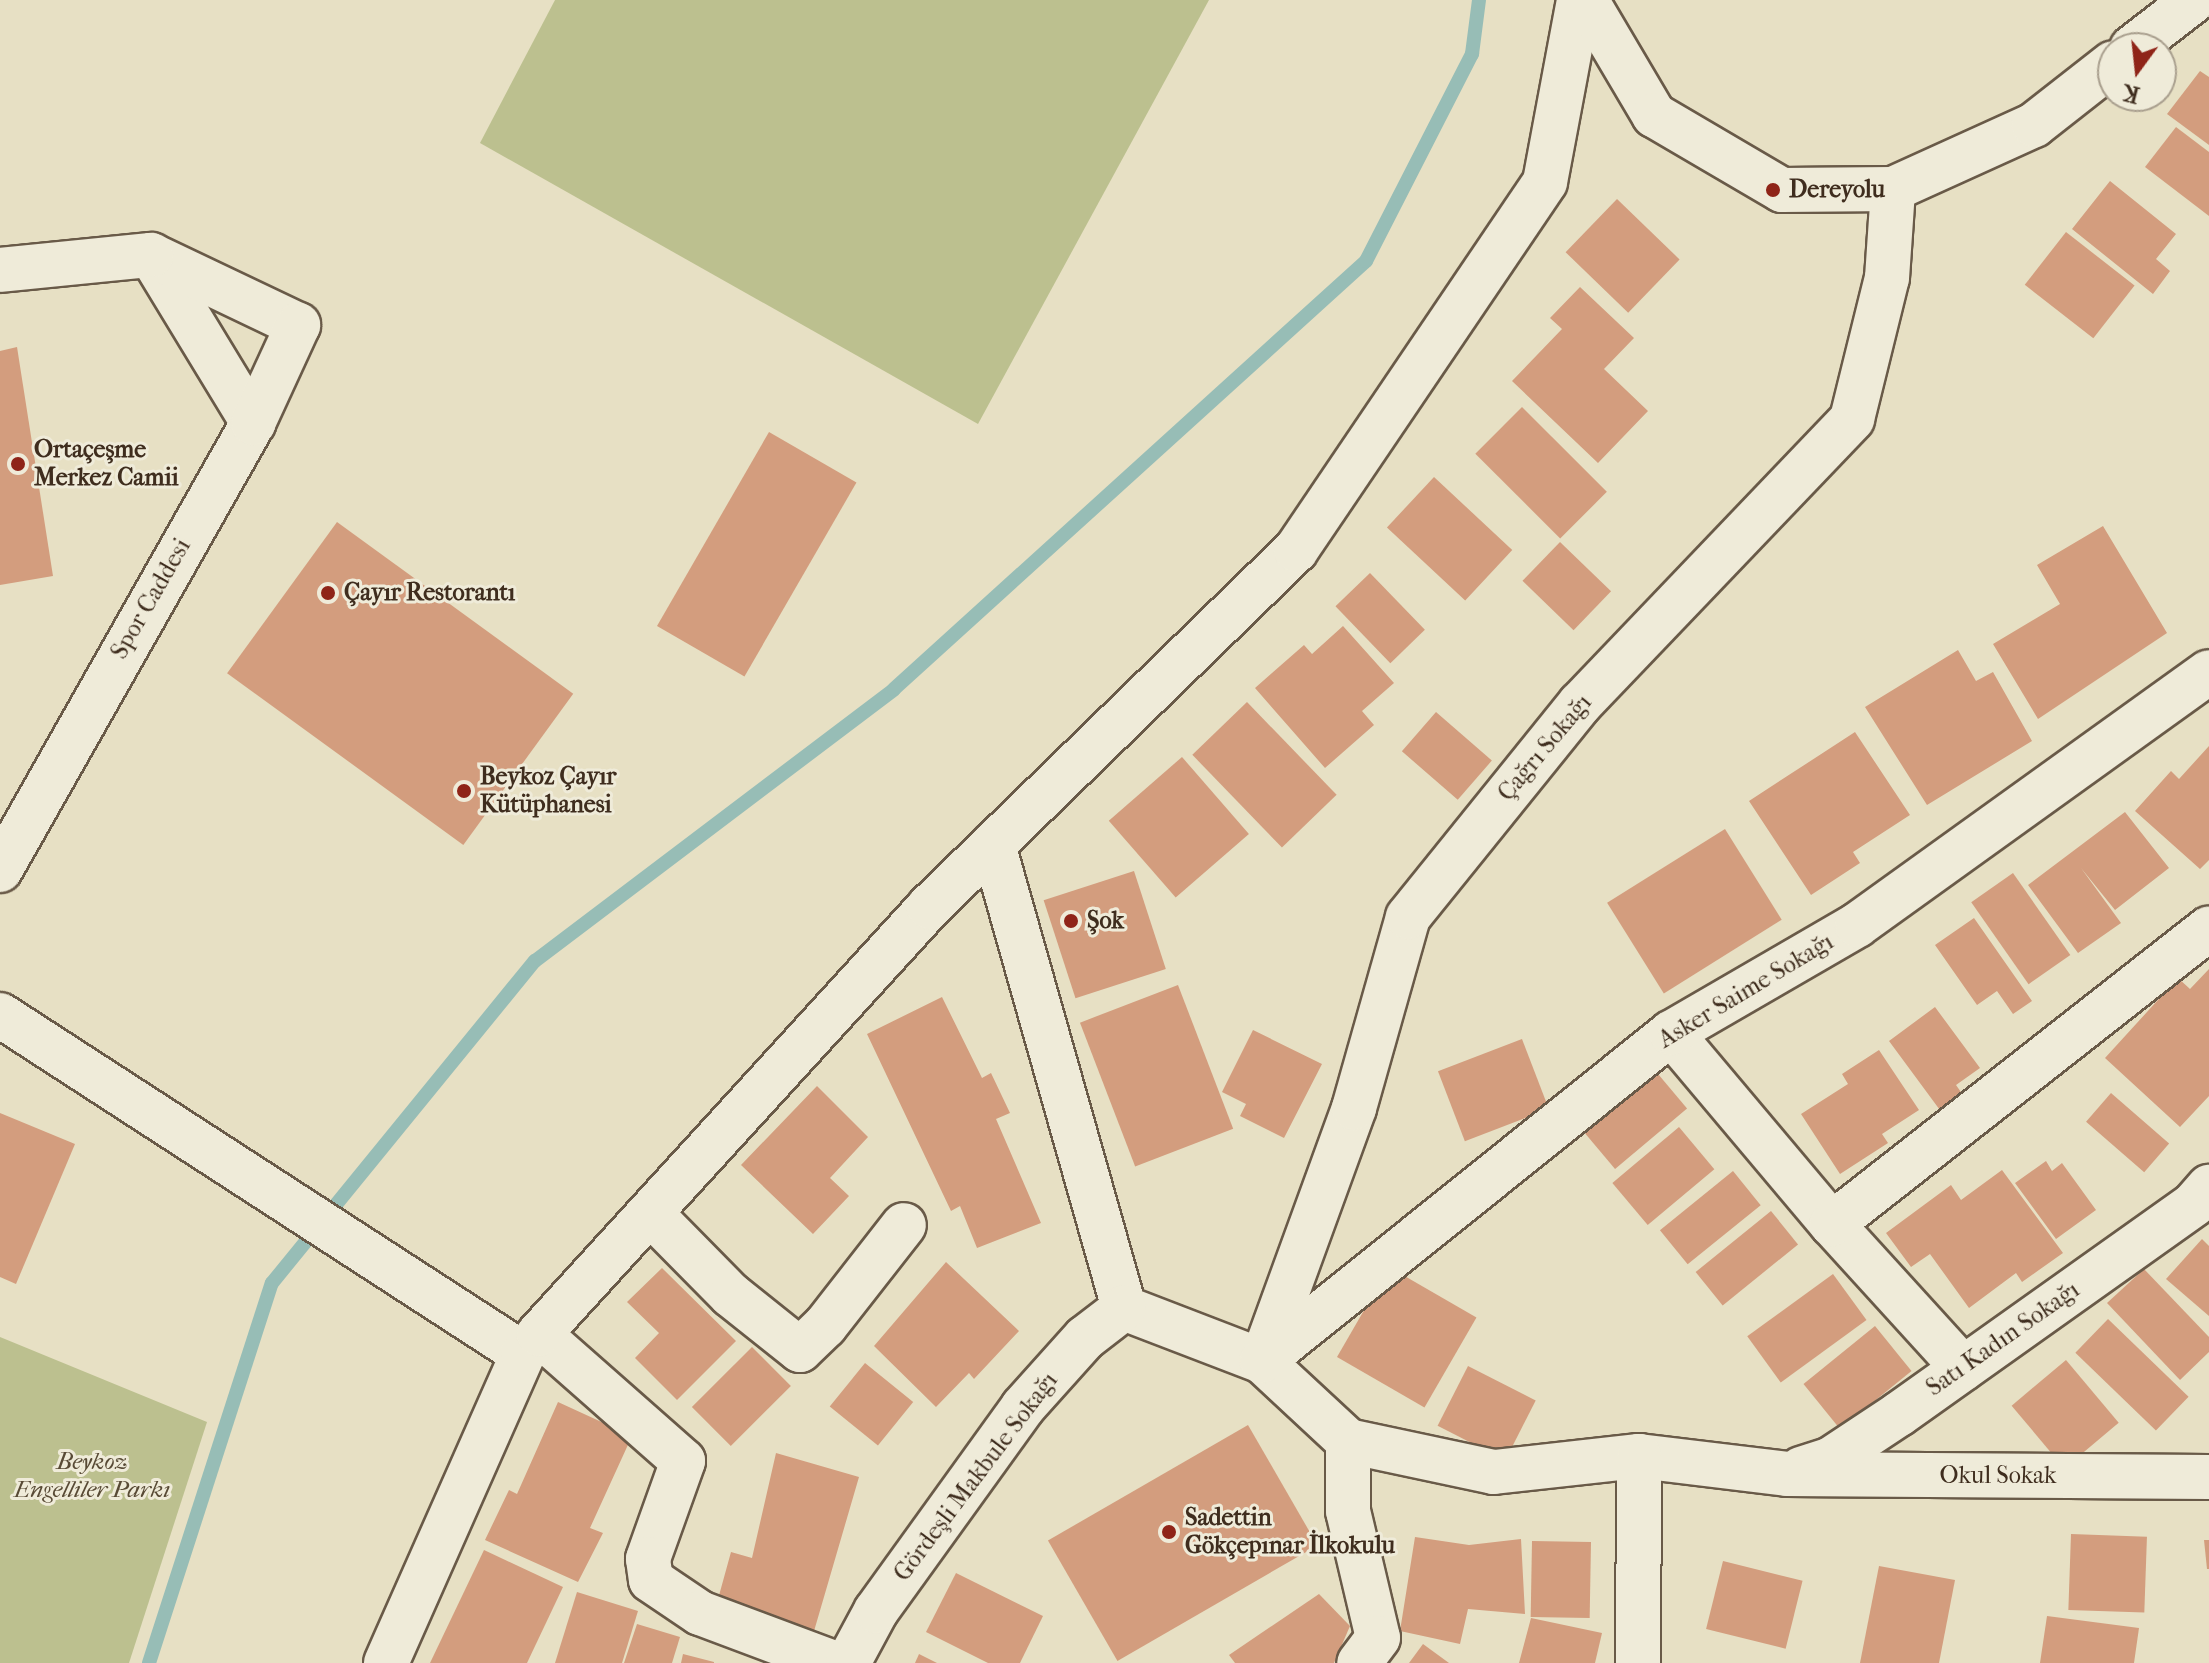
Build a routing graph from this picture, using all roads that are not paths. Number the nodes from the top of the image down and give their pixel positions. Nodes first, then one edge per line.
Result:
1 (1579, 0) edge
2 (1586, 0) edge
3 (2194, 0) edge
4 (2153, 32) edge
5 (2097, 76) edge
6 (1893, 189) junction
7 (151, 255) junction
8 (0, 270) edge
9 (253, 423) junction
10 (2209, 672) edge
11 (993, 845) junction
12 (0, 870) edge
13 (2209, 928) edge
14 (0, 1015) edge
15 (1671, 1033) junction
16 (2204, 1202) edge
17 (650, 1213) junction
18 (1832, 1224) junction
19 (904, 1225) dead end
20 (1124, 1308) junction
21 (531, 1344) junction
22 (1262, 1361) junction
23 (1963, 1368) junction
24 (1348, 1441) junction
25 (1639, 1456) junction
26 (1787, 1474) junction
27 (2209, 1477) edge
28 (386, 1663) edge
29 (834, 1663) edge
30 (848, 1663) edge
31 (1359, 1663) edge
32 (1638, 1663) edge

1 - 11 street
2 - 6 street
3 - 4 street
5 - 6 street
6 - 22 street, Çağrı Sokağı
7 - 8 street
7 - 9 street
7 - 9 street, Spor Caddesi
9 - 12 street, Spor Caddesi
10 - 15 street, Asker Saime Sokağı
11 - 17 street
11 - 20 street
13 - 18 street
14 - 21 street
15 - 18 street
15 - 22 street, Asker Saime Sokağı
16 - 23 street, Satı Kadın Sokağı
17 - 19 street
17 - 21 street
18 - 23 street
20 - 22 street
20 - 30 street, Gördeşli Makbule Sokağı
21 - 28 street
21 - 29 street
22 - 24 street
23 - 26 street, Satı Kadın Sokağı
24 - 25 street, Okul Sokak
24 - 31 street
25 - 26 street, Okul Sokak
25 - 32 street
26 - 27 street, Okul Sokak

